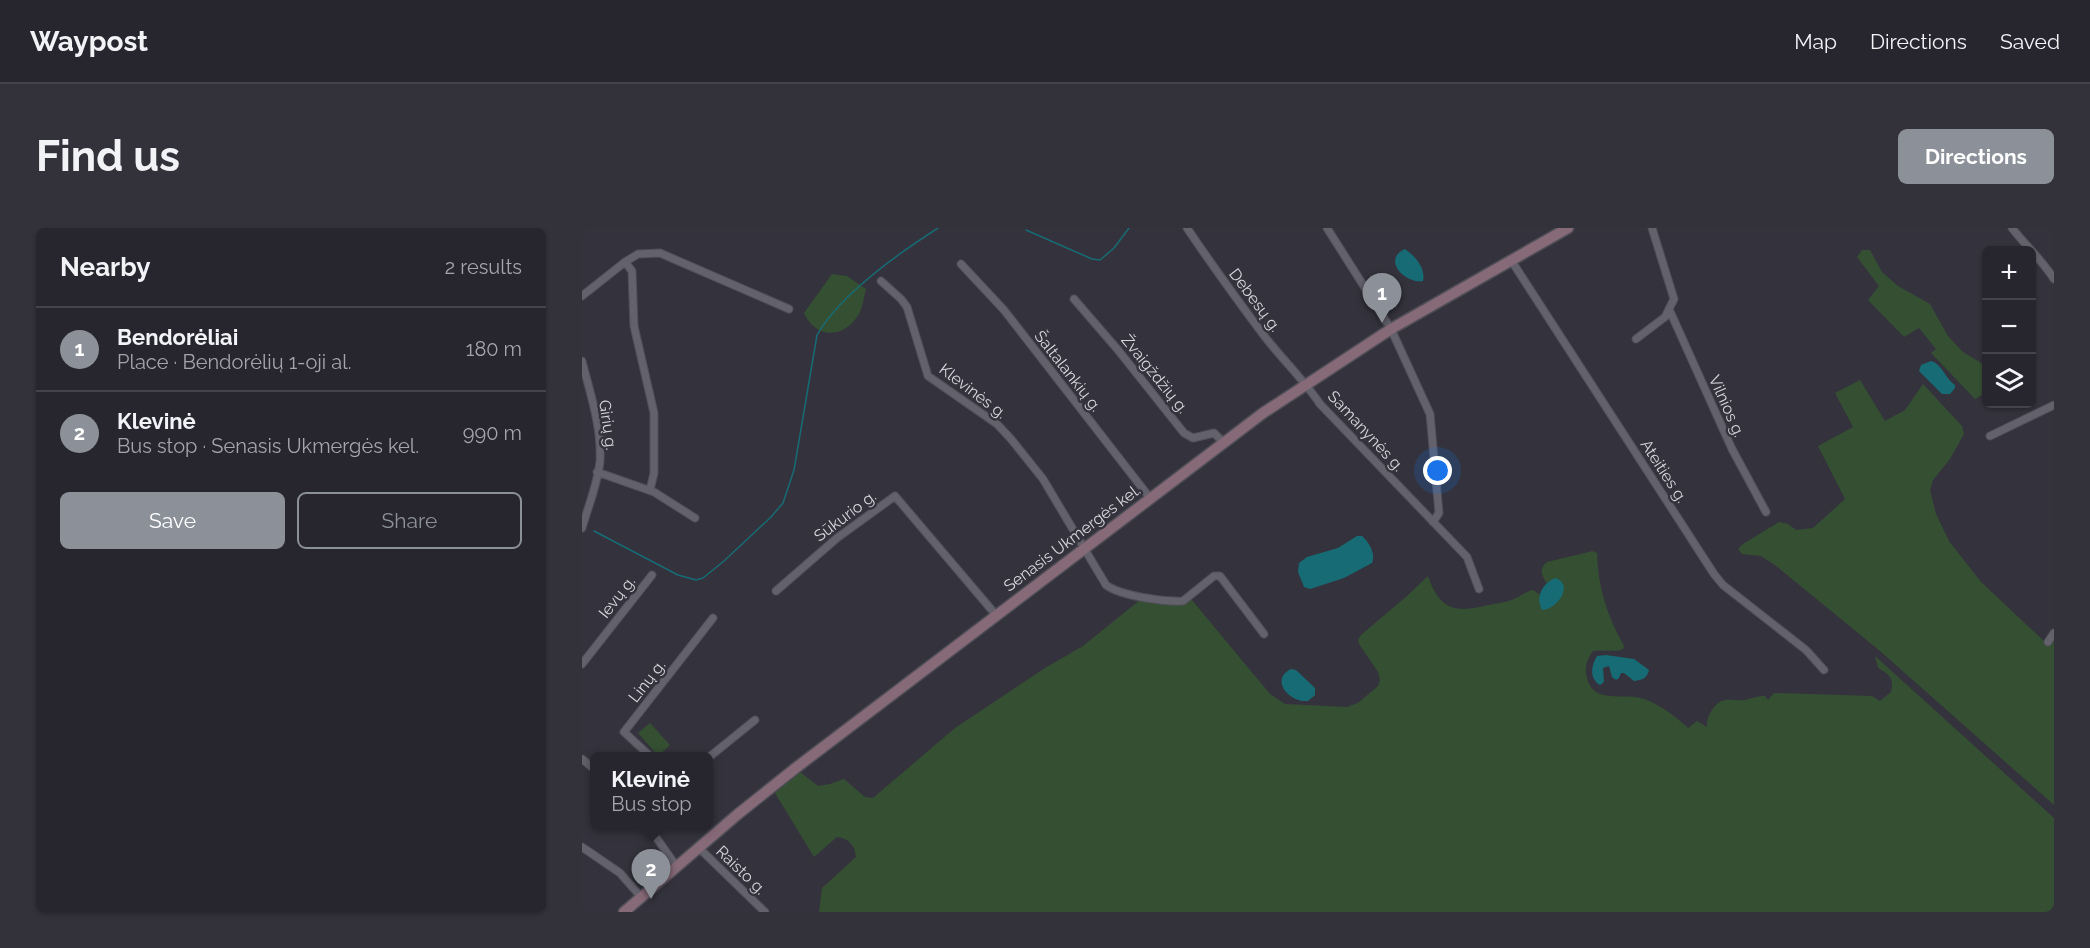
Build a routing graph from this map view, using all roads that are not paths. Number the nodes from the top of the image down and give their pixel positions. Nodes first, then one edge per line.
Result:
1 (1187, 228) edge
2 (1328, 228) edge
3 (1568, 228) edge
4 (1652, 228) edge
5 (2012, 228) edge
6 (1511, 260) junction
7 (626, 262) junction
8 (961, 264) dead end
9 (2054, 279) edge
10 (880, 281) dead end
11 (582, 296) edge
12 (1074, 299) dead end
13 (789, 309) dead end
14 (1669, 309) junction
15 (1391, 329) junction
16 (1636, 339) dead end
17 (582, 361) edge
18 (1306, 383) junction
19 (2054, 405) edge
20 (1990, 436) dead end
21 (1223, 442) junction
22 (597, 472) junction
23 (650, 490) junction
24 (1150, 498) junction
25 (1766, 512) dead end
26 (695, 518) dead end
27 (1433, 522) junction
28 (582, 528) edge
29 (1085, 547) junction
30 (652, 574) dead end
31 (1479, 589) dead end
32 (776, 591) dead end
33 (996, 615) junction
34 (712, 618) dead end
35 (2054, 633) edge
36 (1264, 634) dead end
37 (2048, 642) dead end
38 (582, 664) edge
39 (1824, 670) dead end
40 (755, 720) dead end
41 (646, 752) edge
42 (713, 754) edge
43 (651, 830) edge
44 (582, 847) edge
45 (699, 848) junction
46 (677, 867) junction
47 (641, 897) junction
48 (624, 912) edge
49 (765, 912) edge

1 - 18 street, Debesų g.
2 - 15 street
3 - 6 main road, Senasis Ukmergės kel.
4 - 14 street, Vilnios g.
5 - 9 street
6 - 15 main road, Senasis Ukmergės kel.
6 - 39 street, Ateities g.
7 - 11 street
7 - 13 street
7 - 23 street
8 - 24 street, Šaltalankių g.
10 - 29 street, Klevinės g.
12 - 21 street, Žvaigždžių g.
14 - 16 street
14 - 25 street, Vilnios g.
15 - 18 main road, Senasis Ukmergės kel.
15 - 27 street
17 - 22 street, Girių g.
18 - 21 main road, Senasis Ukmergės kel.
18 - 27 street, Samanynės g.
19 - 20 street
21 - 24 main road, Senasis Ukmergės kel.
22 - 23 street
22 - 28 street, Girių g.
23 - 26 street
24 - 29 main road, Senasis Ukmergės kel.
27 - 31 street, Samanynės g.
29 - 33 main road, Senasis Ukmergės kel.
29 - 36 street, Klevinės g.
30 - 38 street, Ievų g.
32 - 33 street, Sūkurio g.
33 - 45 main road, Senasis Ukmergės kel.
34 - 41 street, Linų g.
35 - 37 street
40 - 42 street
43 - 46 street
44 - 47 street
45 - 46 main road, Senasis Ukmergės kel.
45 - 49 street, Raisto g.
46 - 47 main road, Senasis Ukmergės kel.
47 - 48 main road, Senasis Ukmergės kel.

